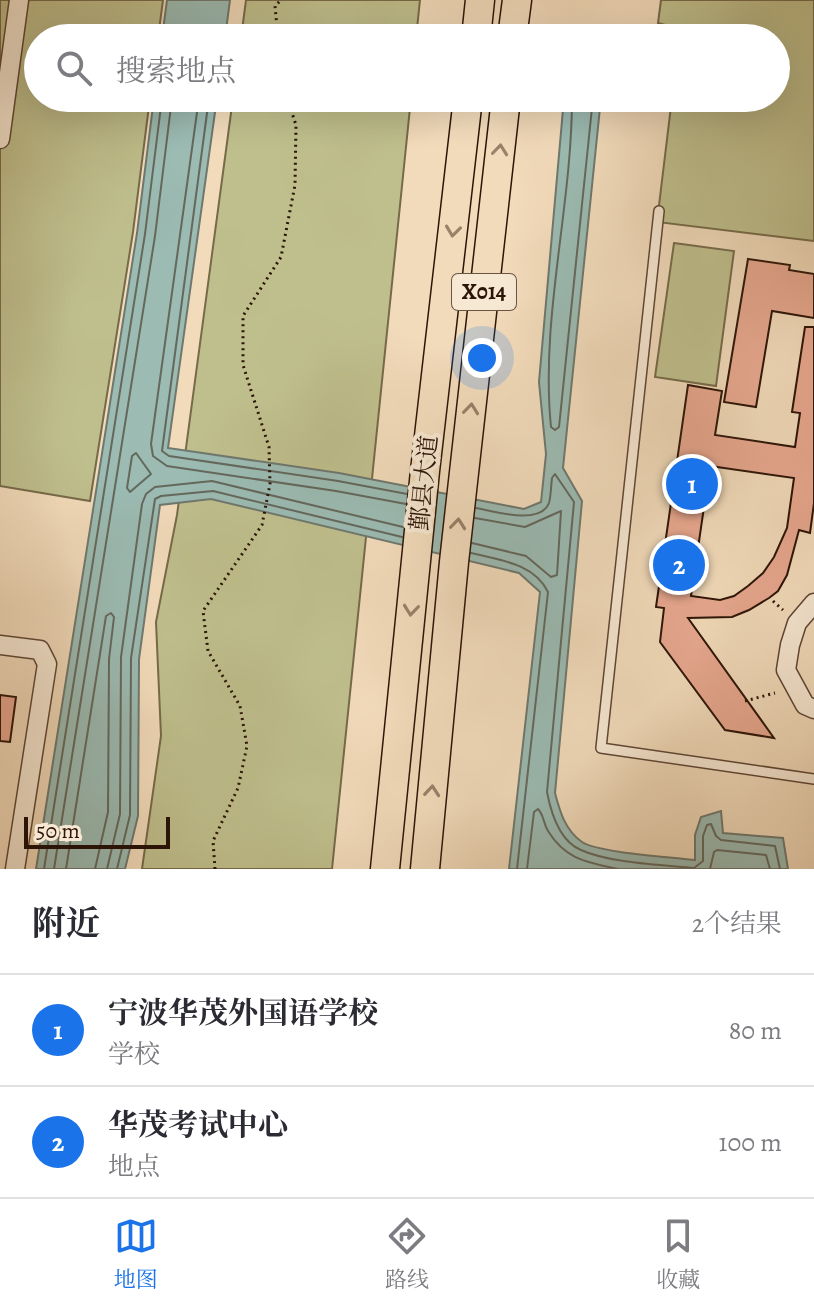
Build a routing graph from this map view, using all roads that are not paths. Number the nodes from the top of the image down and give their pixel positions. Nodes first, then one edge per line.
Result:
1 (19, 0) edge
2 (480, 0) edge
3 (517, 0) edge
4 (477, 24) edge
5 (514, 24) edge
6 (4, 78) edge
7 (466, 112) edge
8 (504, 112) edge
9 (0, 139) edge
10 (659, 211) dead end
11 (814, 603) edge
12 (0, 645) edge
13 (814, 709) edge
14 (814, 779) edge
15 (15, 869) edge
16 (385, 869) edge
17 (425, 869) edge

1 - 6 street
2 - 4 main road
3 - 5 main road
6 - 9 street
7 -> 16 main road, 鄞县大道 / X014
17 -> 8 main road, 鄞县大道 / X014
10 - 14 lane
11 - 13 street
12 - 15 street

